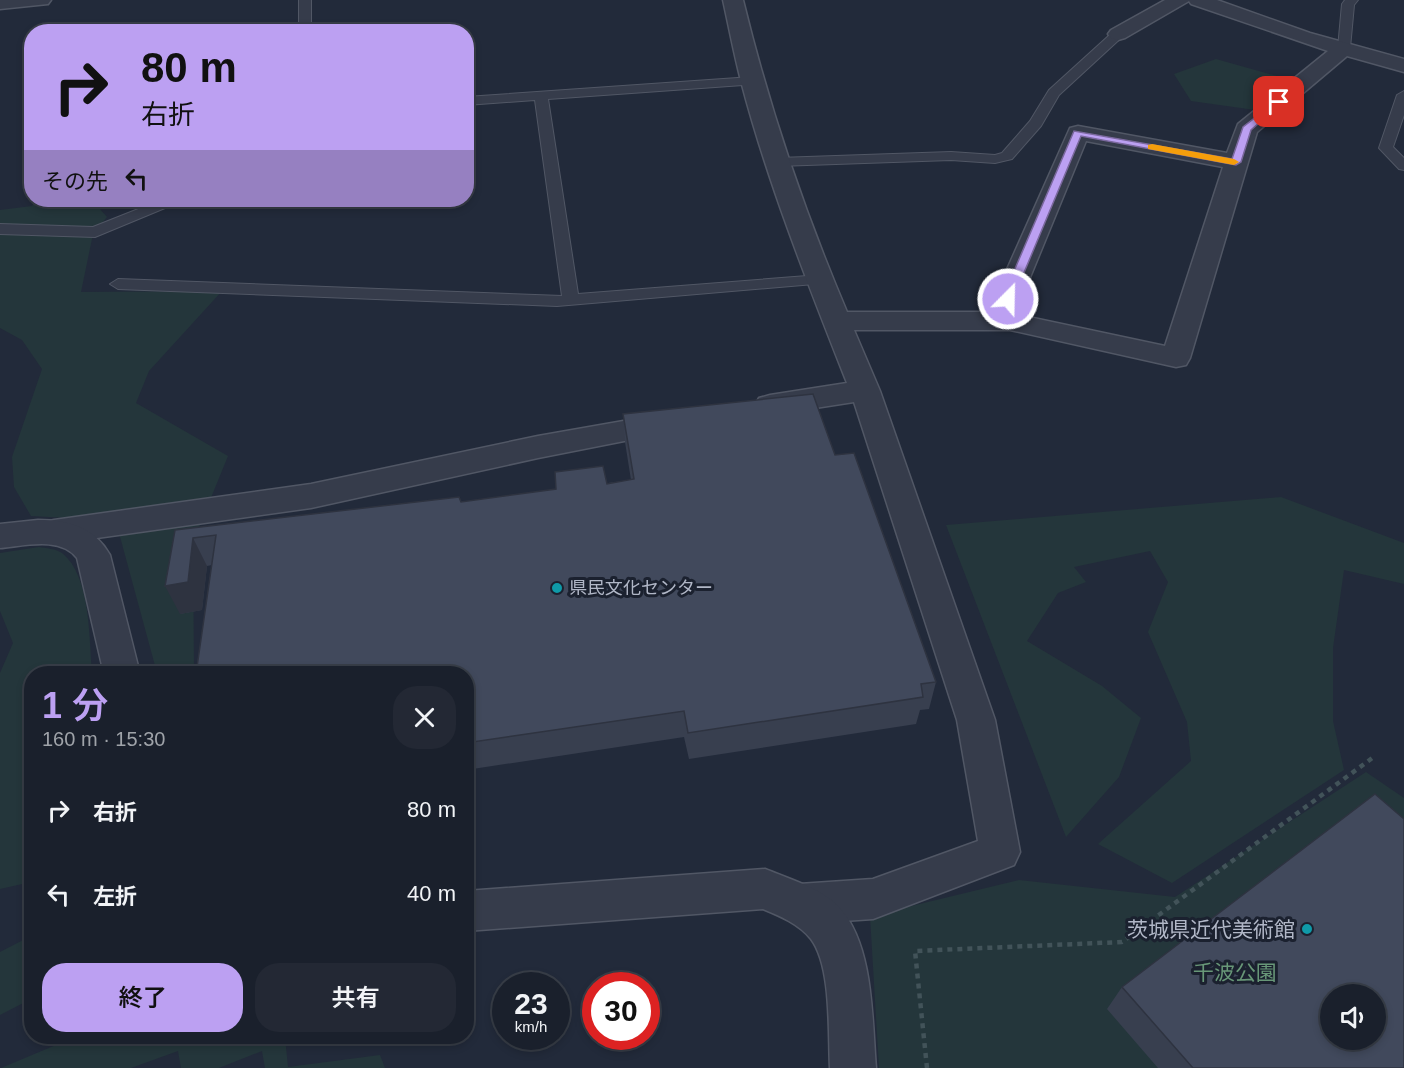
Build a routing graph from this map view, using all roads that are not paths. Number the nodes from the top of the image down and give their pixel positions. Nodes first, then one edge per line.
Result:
1 (41, 0) edge
2 (305, 0) edge
3 (733, 0) edge
4 (1180, 0) edge
5 (1198, 0) edge
6 (1353, 0) edge
7 (0, 3) edge
8 (305, 24) edge
9 (1118, 33) joint
10 (1344, 48) junction
11 (1404, 66) edge
12 (752, 81) junction
13 (1404, 95) edge
14 (541, 96) junction
15 (474, 100) edge
16 (778, 162) junction
17 (1236, 162) junction
18 (1404, 166) edge
19 (155, 207) edge
20 (0, 229) edge
21 (820, 280) junction
22 (118, 284) dead end
23 (571, 300) junction
24 (999, 320) junction
25 (837, 321) junction
26 (865, 391) junction
27 (744, 410) edge
28 (698, 418) edge
29 (54, 532) junction
30 (0, 536) edge
31 (120, 666) edge
32 (799, 904) junction
33 (474, 910) edge
34 (853, 1068) edge

1 - 7 street
2 - 8 lane
3 - 12 street
4 - 9 street
5 - 10 street
6 - 10 lane
9 - 16 lane
10 - 11 street
10 - 17 street
12 - 14 lane
12 - 16 street
13 - 18 lane
14 - 15 lane
14 - 23 lane
16 - 21 street
17 - 24 street
17 - 24 street
19 - 20 lane
21 - 23 lane
21 - 25 street
22 - 23 lane
24 - 25 street
25 - 26 street
26 - 27 street
26 - 32 street
28 - 29 street
29 - 30 street
29 - 31 street
32 - 33 street
32 - 34 street

